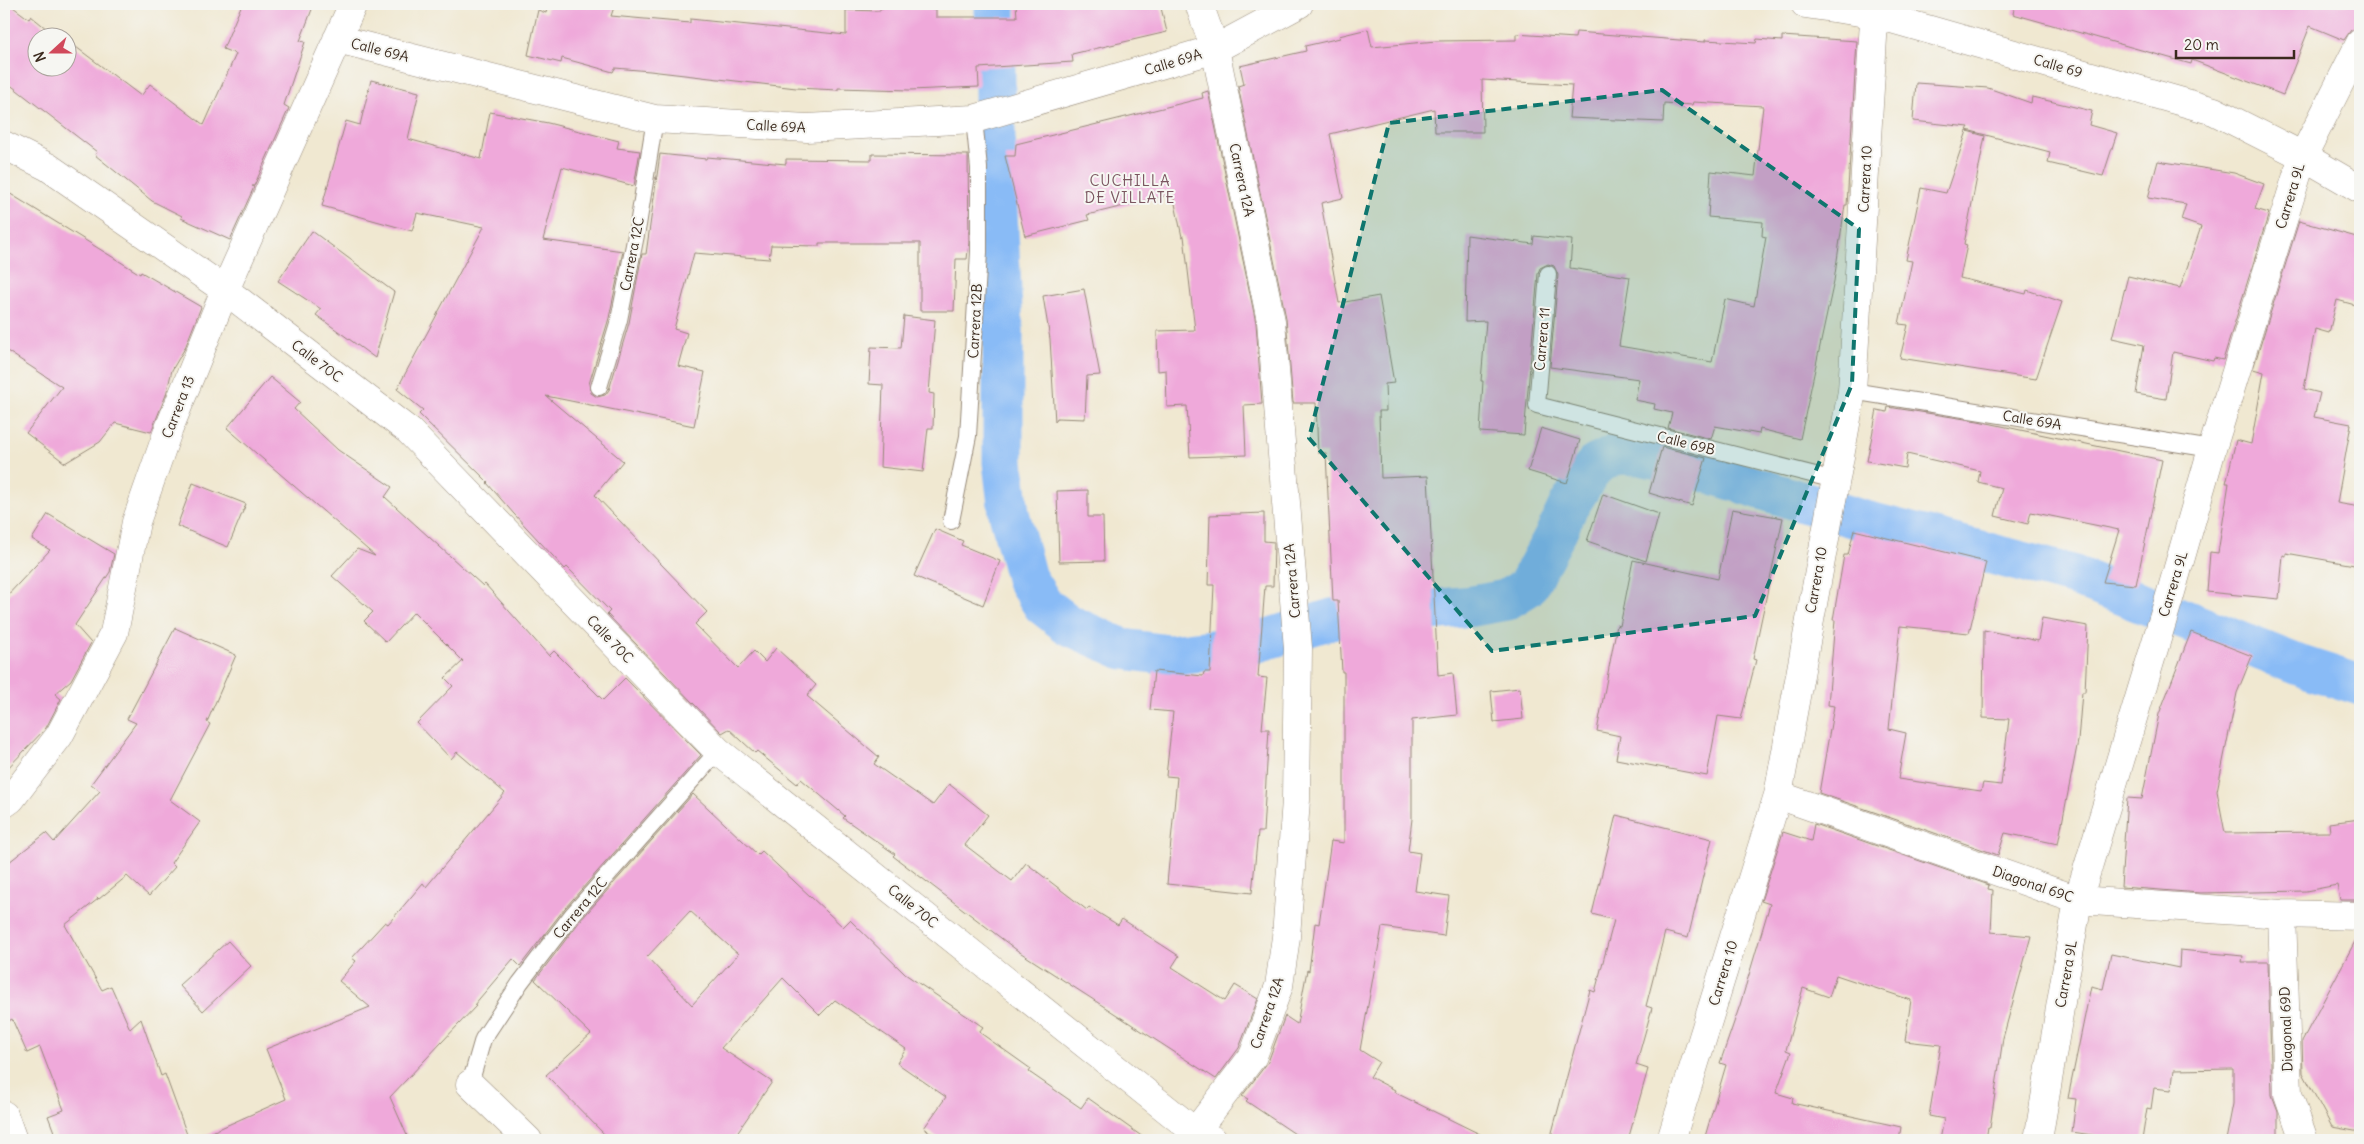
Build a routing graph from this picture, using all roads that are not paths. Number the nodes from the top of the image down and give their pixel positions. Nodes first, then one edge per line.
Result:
1 (353, 4) edge
2 (1199, 4) edge
3 (1299, 4) edge
4 (1805, 4) edge
5 (1875, 9) edge
6 (337, 39) junction
7 (2360, 43) edge
8 (1215, 49) junction
9 (655, 119) junction
10 (974, 119) junction
11 (4, 145) edge
12 (2302, 156) junction
13 (2360, 189) edge
14 (1548, 274) dead end
15 (225, 290) junction
16 (599, 387) dead end
17 (1852, 392) junction
18 (1537, 405) joint
19 (2212, 449) junction
20 (1833, 488) junction
21 (951, 522) dead end
22 (718, 751) junction
23 (1778, 795) junction
24 (4, 804) edge
25 (2078, 900) junction
26 (2282, 914) junction
27 (2360, 916) edge
28 (470, 1084) joint
29 (4, 1115) edge
30 (1198, 1137) edge
31 (13, 1140) edge
32 (528, 1140) edge
33 (1671, 1140) edge
34 (2038, 1140) edge
35 (2304, 1140) edge

1 - 6 street, Carrera 13
2 - 8 street, Carrera 12A
3 - 8 street
4 - 5 street, Calle 69
5 - 12 street, Calle 69
5 - 17 street, Carrera 10
6 - 9 street, Calle 69A
6 - 15 street, Carrera 13
7 - 12 street, Carrera 9L
8 - 10 street, Calle 69A
8 - 30 street, Carrera 12A
9 - 10 street, Calle 69A
9 - 16 lane, Carrera 12C
10 - 21 lane, Carrera 12B
11 - 15 street, Calle 70C
12 - 13 street, Calle 69
12 - 19 street, Carrera 9L
14 - 18 lane, Carrera 11
15 - 22 street, Calle 70C
15 - 24 street, Carrera 13
17 - 19 lane, Calle 69A
17 - 20 street, Carrera 10
18 - 20 lane, Calle 69B
19 - 25 street, Carrera 9L
20 - 23 street, Carrera 10
22 - 28 lane, Carrera 12C
22 - 30 street, Calle 70C
23 - 25 street, Diagonal 69C
23 - 33 street, Carrera 10
25 - 26 street, Diagonal 69C
25 - 34 street, Carrera 9L
26 - 27 street, Diagonal 69C
26 - 35 street, Diagonal 69D
28 - 32 street
29 - 31 street

